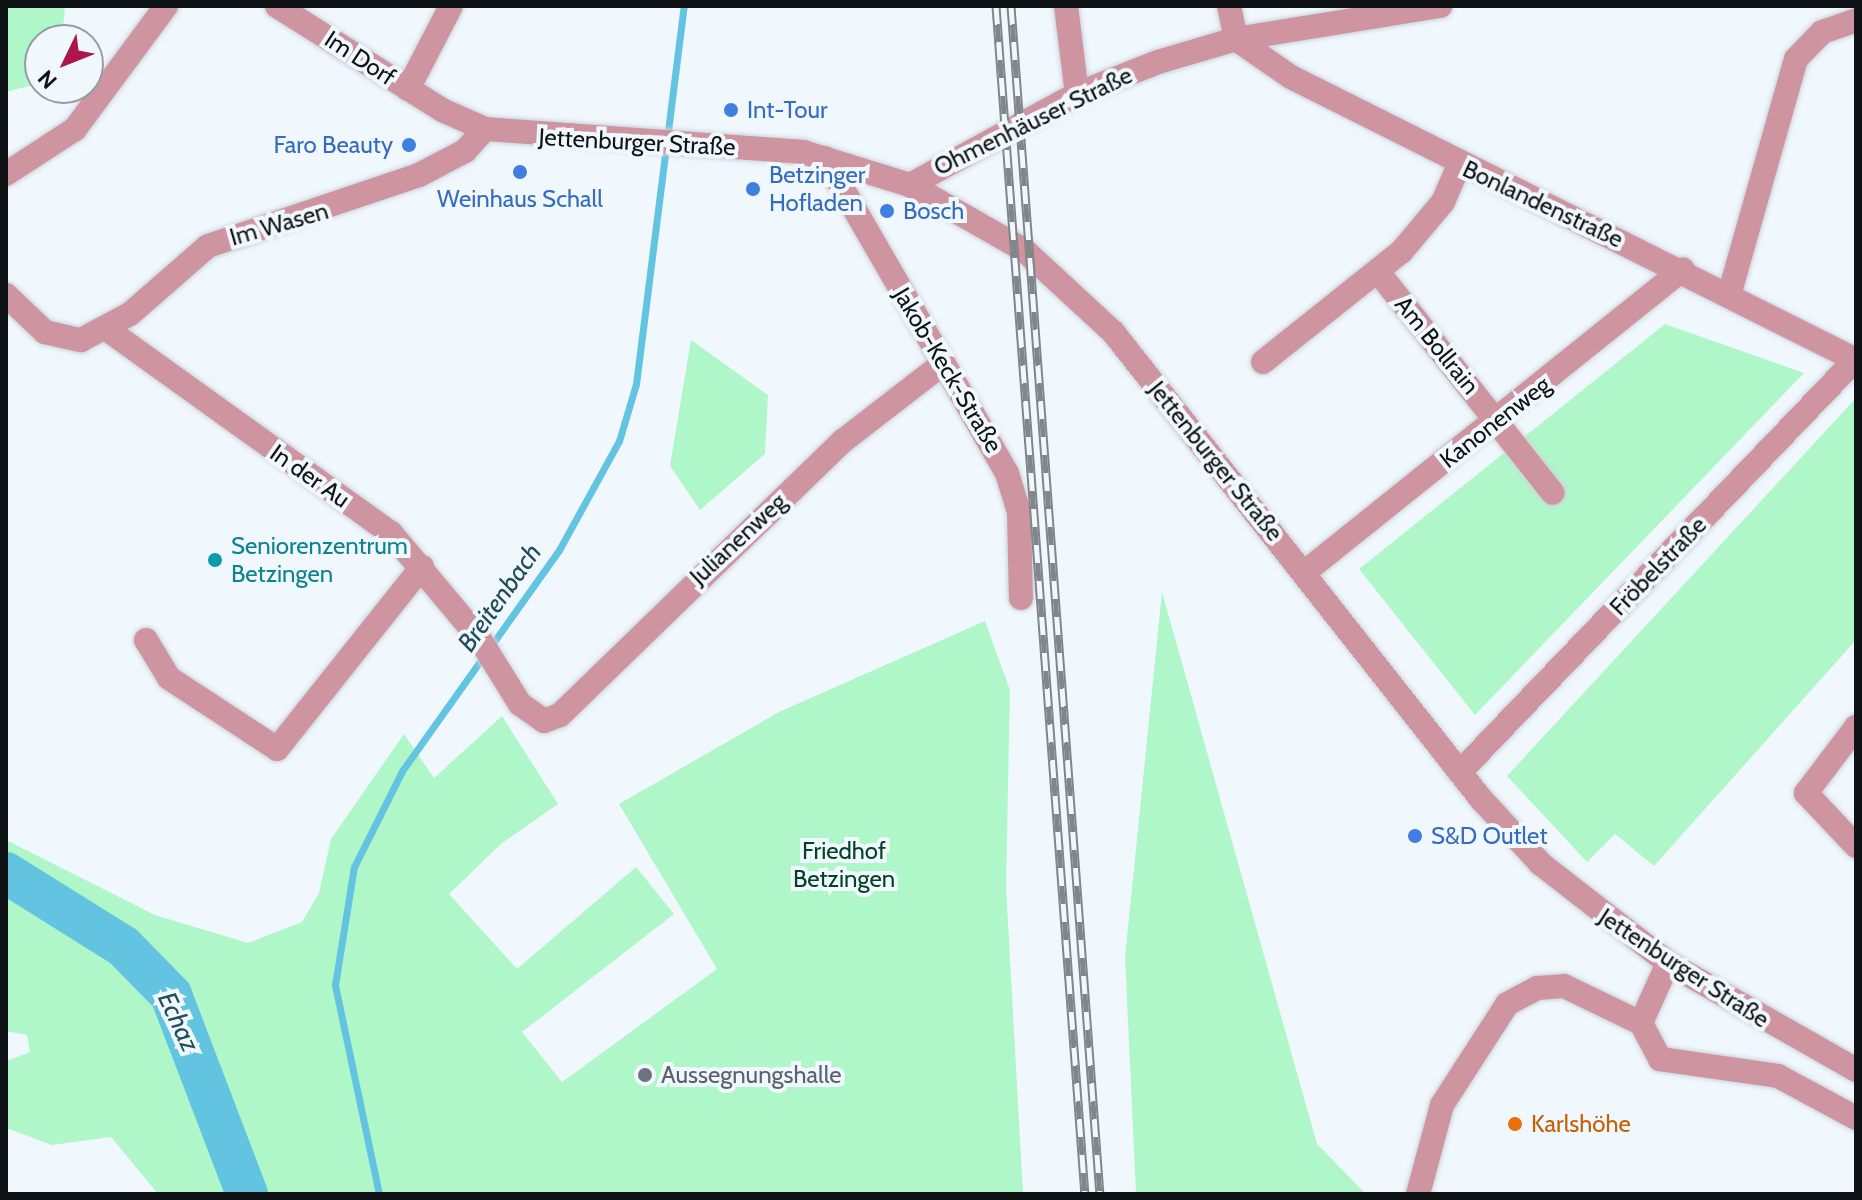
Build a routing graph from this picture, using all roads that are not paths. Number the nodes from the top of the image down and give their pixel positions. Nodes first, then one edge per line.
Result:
1 (166, 6) edge
2 (277, 6) edge
3 (451, 6) edge
4 (1066, 6) edge
5 (1229, 6) edge
6 (1440, 6) edge
7 (1856, 20) edge
8 (1236, 39) junction
9 (408, 89) junction
10 (1077, 94) junction
11 (442, 110) joint
12 (485, 129) junction
13 (825, 158) junction
14 (1459, 165) junction
15 (6, 174) edge
16 (910, 185) junction
17 (1683, 269) junction
18 (1379, 273) junction
19 (1730, 292) junction
20 (6, 295) edge
21 (108, 330) junction
22 (1856, 359) edge
23 (1263, 362) dead end
24 (941, 365) junction
25 (1498, 420) junction
26 (1553, 493) dead end
27 (422, 567) junction
28 (1305, 572) junction
29 (1021, 598) dead end
30 (146, 640) dead end
31 (544, 721) joint
32 (1856, 727) edge
33 (1460, 772) junction
34 (1856, 846) edge
35 (1668, 963) junction
36 (1641, 1023) junction
37 (1856, 1070) edge
38 (1856, 1118) edge
39 (1418, 1194) edge

1 - 15 street
2 - 9 street, Im Dorf
3 - 9 street
4 - 10 street
5 - 8 street
6 - 8 street, Ohmenhäuser Straße
7 - 19 street
8 - 10 street, Ohmenhäuser Straße
8 - 14 street, Bonlandenstraße
9 - 11 street, Im Dorf
10 - 16 street, Ohmenhäuser Straße
11 - 12 street, Jettenburger Straße
12 - 13 street, Jettenburger Straße
12 - 21 street, Im Wasen
13 - 16 street, Jettenburger Straße
13 - 24 street, Jakob-Keck-Straße
14 - 17 street, Bonlandenstraße
14 - 18 street
16 - 28 street, Jettenburger Straße
17 - 19 street, Bonlandenstraße
17 - 25 street, Kanonenweg
18 - 23 street
18 - 25 street, Am Bollrain
19 - 22 street, Bonlandenstraße
20 - 21 street, Im Wasen
21 - 27 street, In der Au
22 - 33 street, Fröbelstraße
24 - 29 street, Jakob-Keck-Straße
24 - 31 street, Julianenweg
25 - 26 street, Am Bollrain
25 - 28 street, Kanonenweg
27 - 30 street
27 - 31 street, In der Au
28 - 33 street, Jettenburger Straße
32 - 34 street
33 - 35 street, Jettenburger Straße
35 - 36 street
35 - 37 street, Jettenburger Straße
36 - 38 street
36 - 39 street

